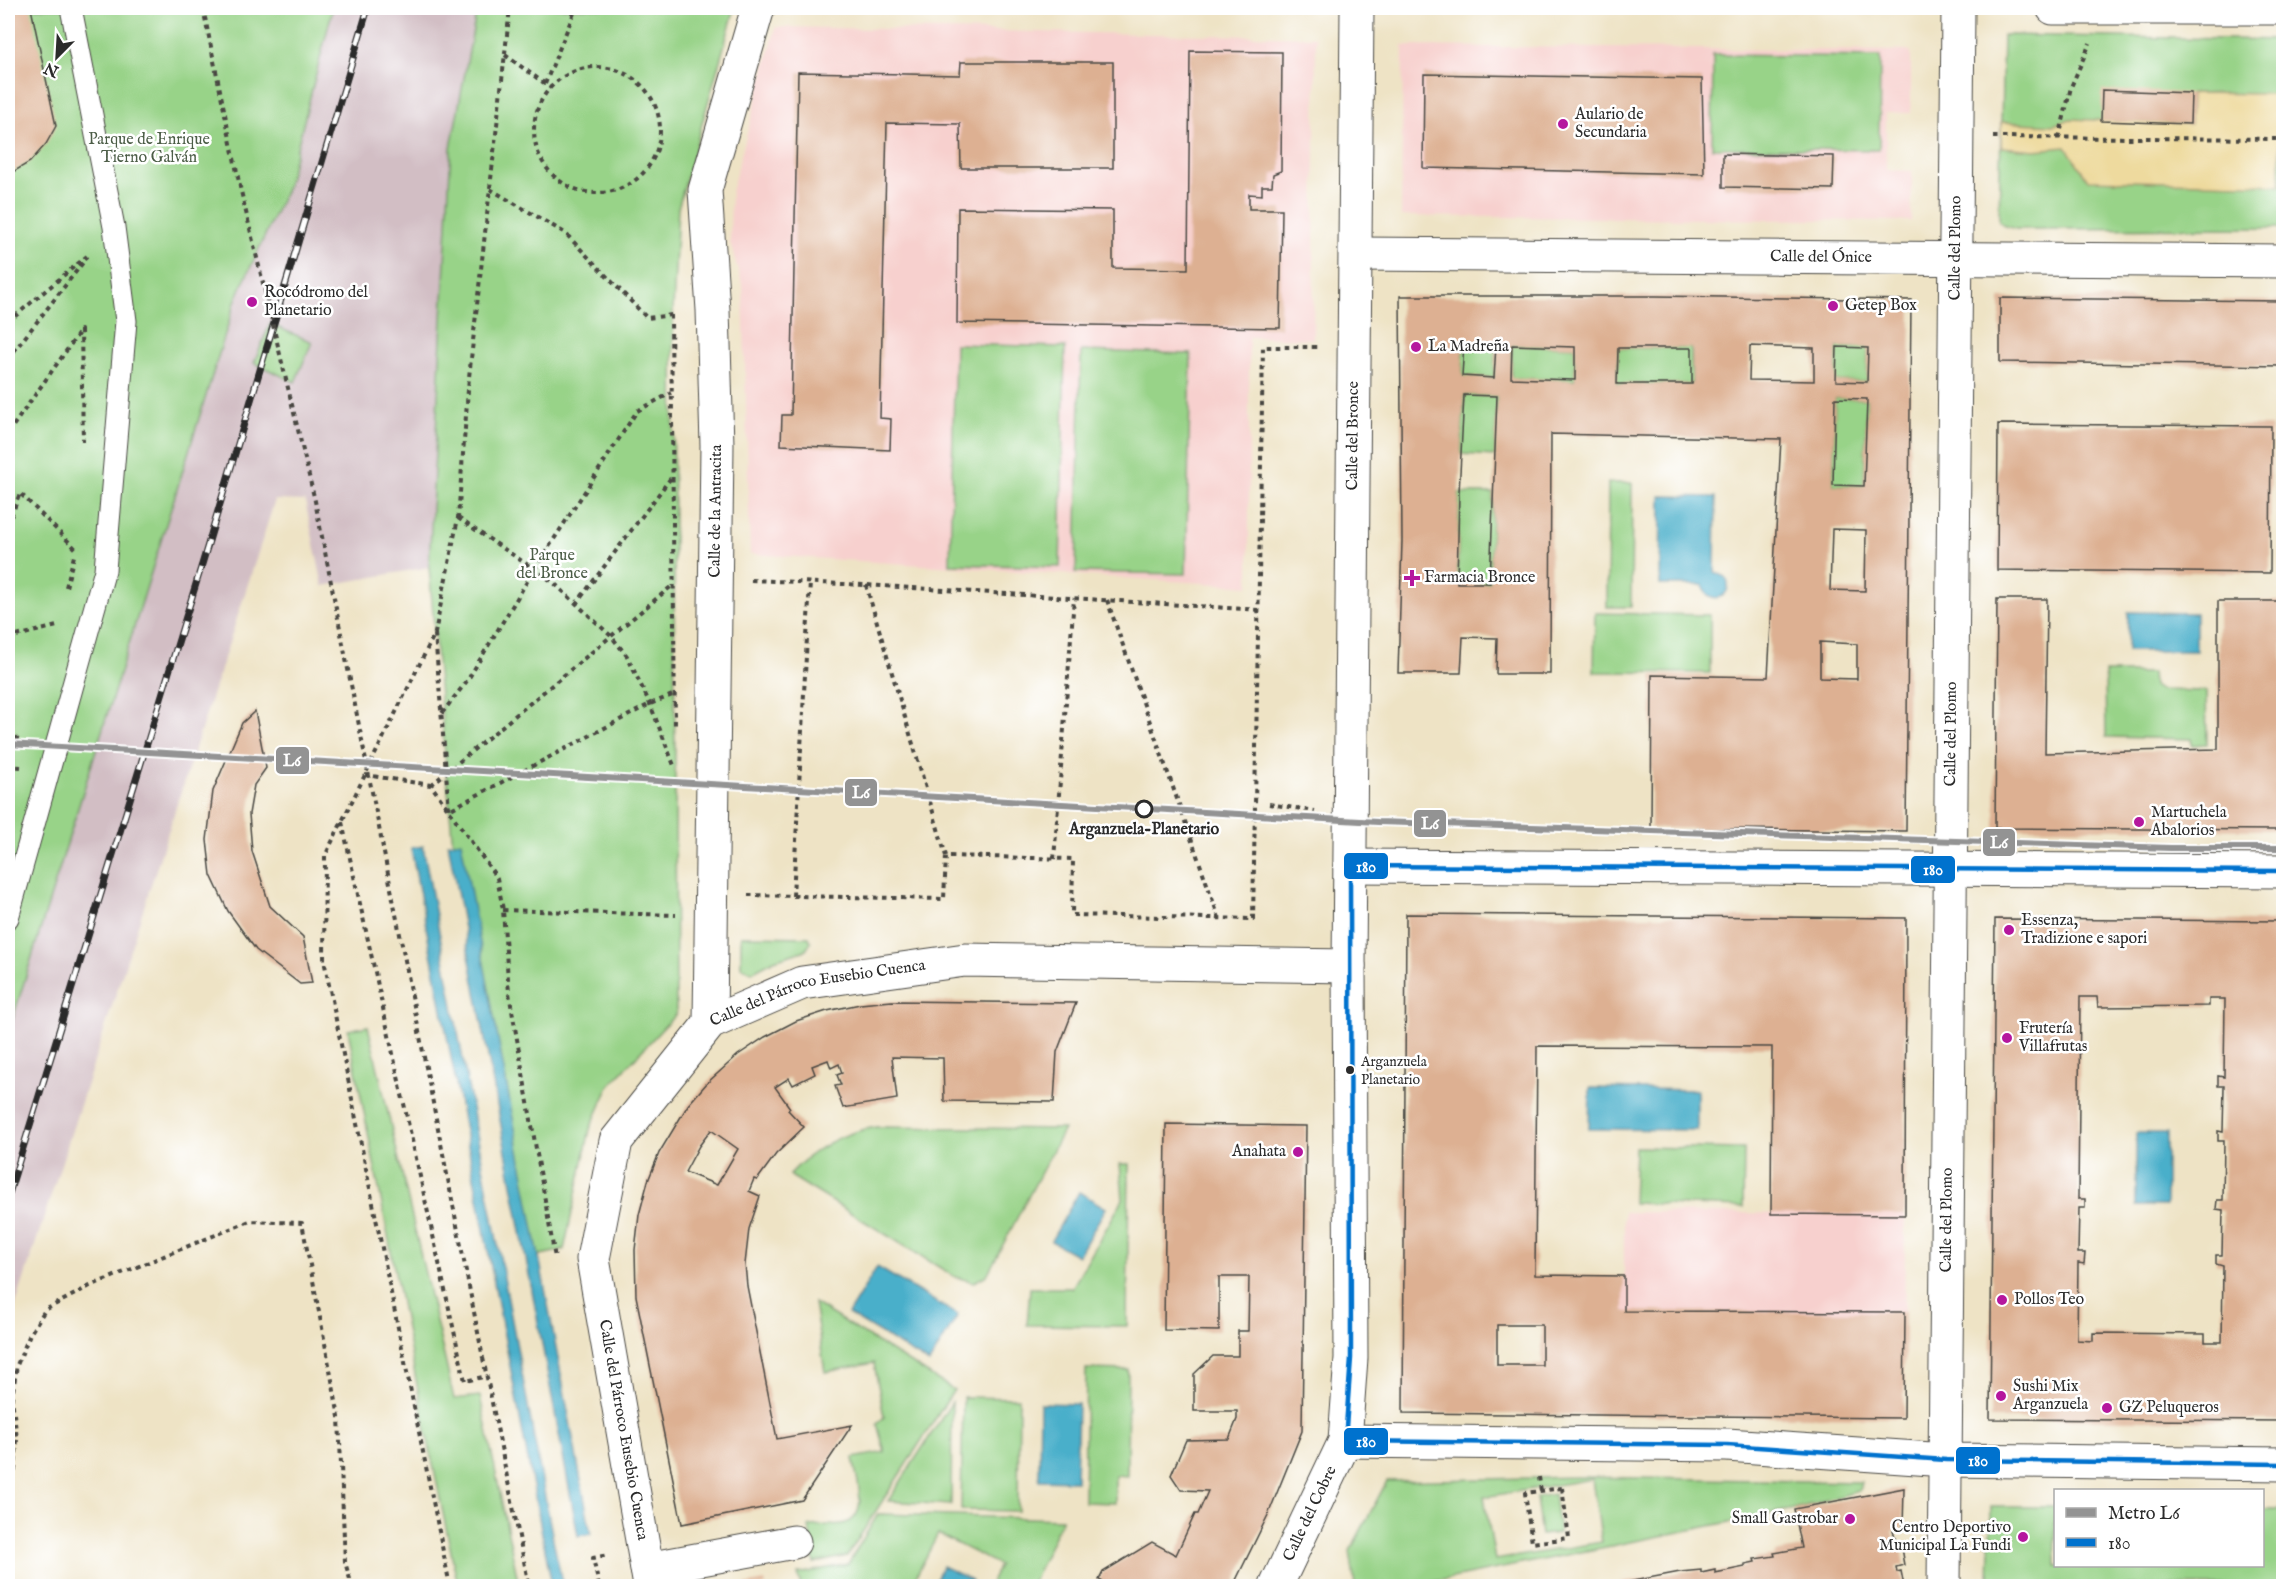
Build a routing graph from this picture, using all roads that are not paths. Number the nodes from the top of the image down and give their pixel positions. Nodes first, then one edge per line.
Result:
1 (71, 8) edge
2 (758, 8) edge
3 (1357, 8) edge
4 (1958, 8) edge
5 (2053, 8) edge
6 (2283, 8) edge
7 (1357, 254) junction
8 (1956, 260) junction
9 (2283, 261) edge
10 (1350, 866) junction
11 (1951, 869) junction
12 (2283, 871) edge
13 (8, 918) edge
14 (1349, 966) junction
15 (710, 1023) junction
16 (1345, 1441) junction
17 (1946, 1460) junction
18 (2283, 1464) edge
19 (794, 1542) dead end
20 (648, 1578) edge
21 (1276, 1587) edge
22 (1944, 1587) edge

1 - 13 lane
2 - 15 street, Calle de la Antracita
3 - 7 street, Calle del Bronce
4 - 8 street, Calle del Plomo
5 - 6 street
7 - 8 street, Calle del Ónice
7 - 10 street, Calle del Bronce
8 - 9 street, Calle del Ónice
8 - 11 street, Calle del Plomo
10 - 11 street
10 - 14 street, Calle del Cobre
11 - 12 street
11 - 17 street, Calle del Plomo
14 - 15 street, Calle del Párroco Eusebio Cuenca
14 - 16 street, Calle del Cobre
15 - 20 street, Calle del Párroco Eusebio Cuenca
16 - 17 street
16 - 21 street, Calle del Cobre
17 - 18 street
17 - 22 street, Calle del Plomo
19 - 20 street

